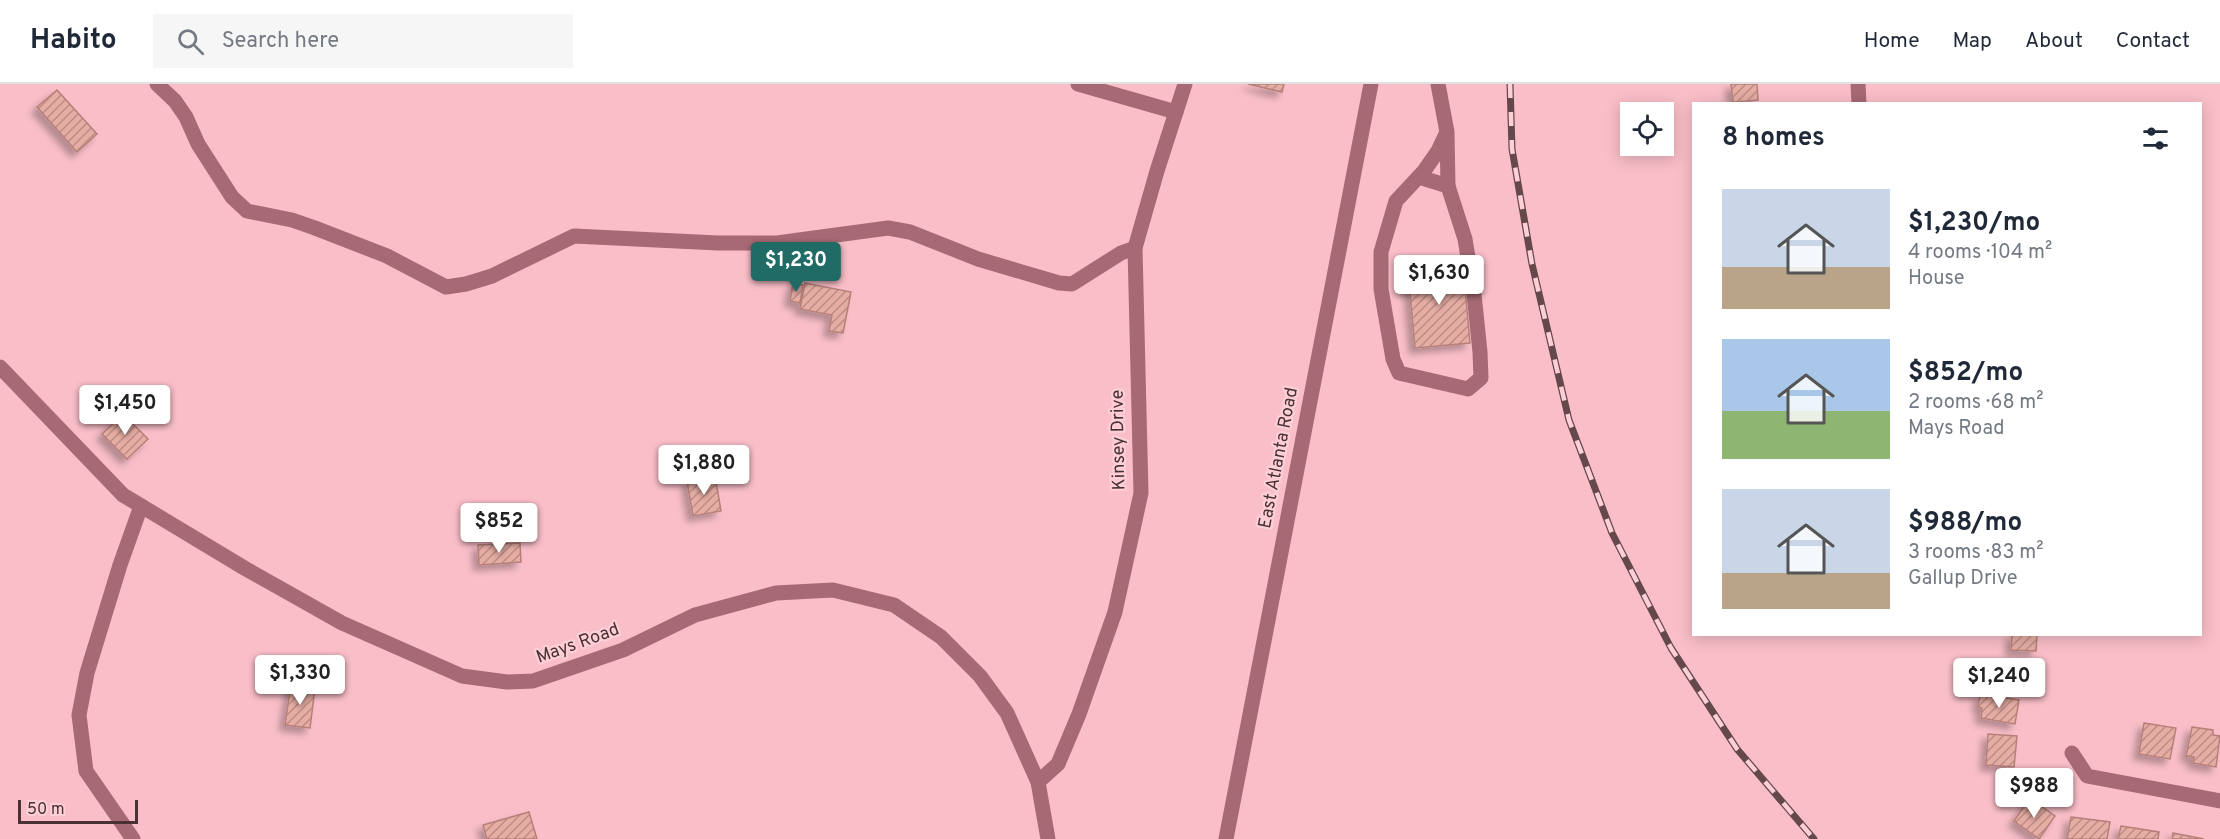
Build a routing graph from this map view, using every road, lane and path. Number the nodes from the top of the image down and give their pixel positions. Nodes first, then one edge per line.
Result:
1 (157, 84) edge
2 (1078, 84) edge
3 (1185, 84) edge
4 (1371, 84) edge
5 (1437, 84) edge
6 (1858, 84) edge
7 (1859, 102) edge
8 (1176, 112) junction
9 (1447, 132) junction
10 (1419, 177) junction
11 (1448, 186) junction
12 (1135, 248) junction
13 (0, 367) edge
14 (141, 506) junction
15 (2072, 753) dead end
16 (1038, 782) junction
17 (2220, 801) edge
18 (133, 839) edge
19 (1048, 839) edge
20 (1226, 839) edge

1 - 12 street
2 - 8 street
3 - 8 street, Kinsey Drive
4 - 20 street, East Atlanta Road
5 - 9 street
6 - 7 street
8 - 12 street, Kinsey Drive
9 - 10 street
9 - 11 street
10 - 11 street
10 - 11 street
12 - 16 street, Kinsey Drive
13 - 14 street, Mays Road
14 - 16 street, Mays Road
14 - 18 street
15 - 17 street
16 - 19 street, Mays Road

